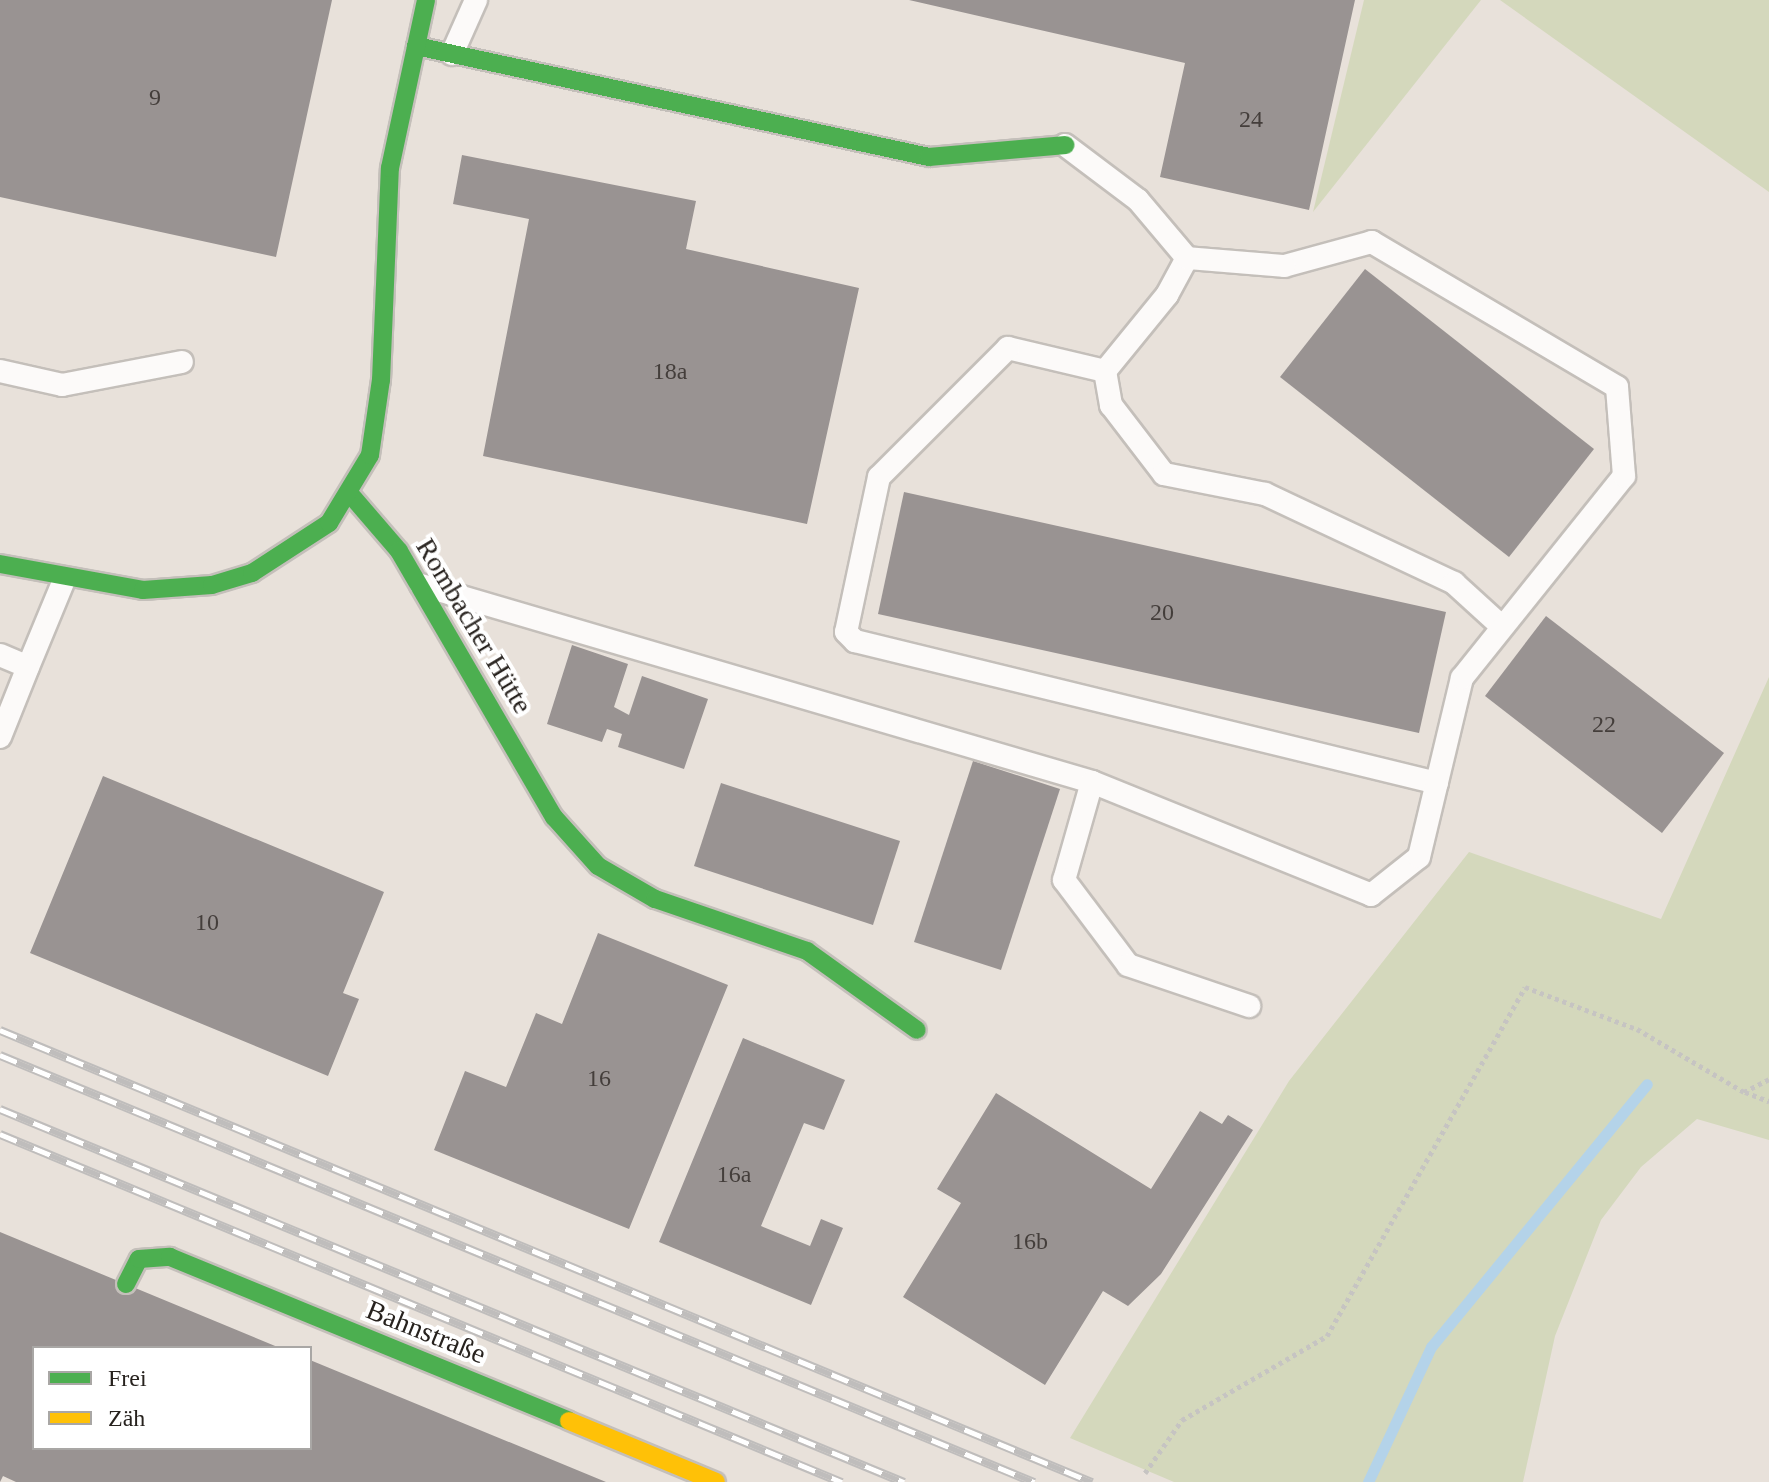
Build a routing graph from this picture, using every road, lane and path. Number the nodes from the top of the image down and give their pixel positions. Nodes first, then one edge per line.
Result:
1 (426, 0) edge
2 (476, 0) edge
3 (416, 46) junction
4 (452, 54) junction
5 (1065, 145) joint
6 (1187, 258) junction
7 (182, 362) dead end
8 (0, 371) edge
9 (1105, 371) junction
10 (350, 494) junction
11 (0, 564) edge
12 (64, 580) junction
13 (418, 584) junction
14 (1500, 625) junction
15 (0, 655) edge
16 (28, 667) junction
17 (0, 737) edge
18 (1092, 782) junction
19 (1437, 783) junction
20 (1249, 1006) dead end
21 (917, 1030) dead end
22 (1769, 1079) edge
23 (1744, 1092) junction
24 (1769, 1101) edge
25 (126, 1284) dead end
26 (1145, 1473) dead end
27 (716, 1482) edge

1 - 3 street
2 - 4 lane
3 - 4 street
3 - 10 street
4 - 5 street
5 - 6 lane
6 - 9 lane
6 - 14 lane
7 - 8 lane
9 - 14 lane
9 - 19 lane
10 - 12 street
10 - 13 street, Rombacher Hütte
11 - 12 street
12 - 16 lane
13 - 18 lane
13 - 21 street, Rombacher Hütte
14 - 19 lane
15 - 16 lane
16 - 17 lane
18 - 19 lane
18 - 20 lane
22 - 23 path
23 - 24 path
23 - 26 path
25 - 27 street, Bahnstraße

